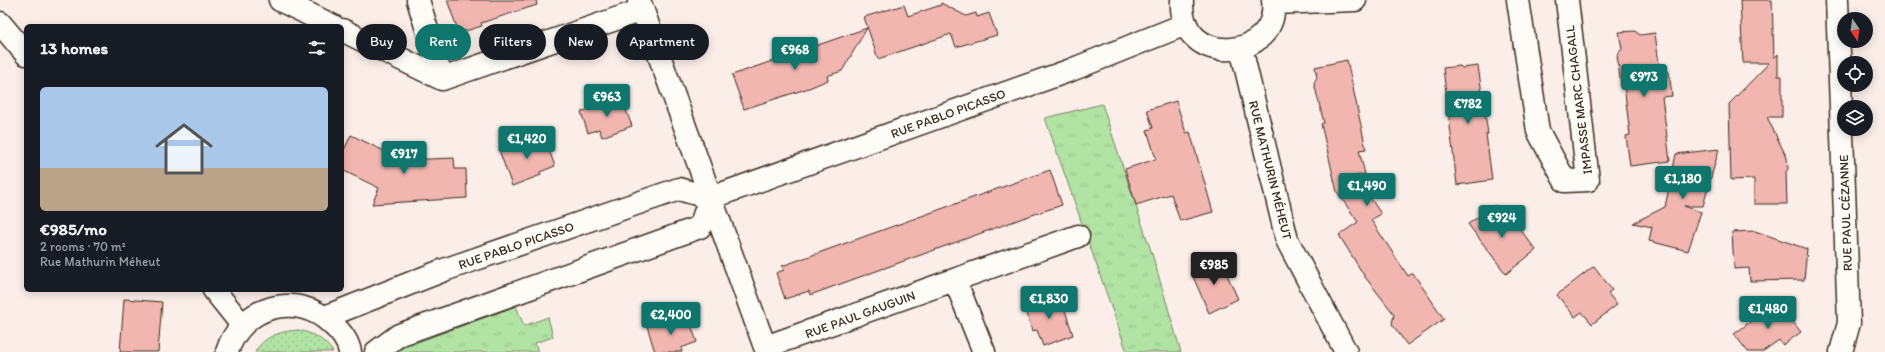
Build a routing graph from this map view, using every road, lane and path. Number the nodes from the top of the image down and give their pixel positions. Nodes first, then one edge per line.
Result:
1 (280, 0) edge
2 (418, 0) edge
3 (1182, 0) edge
4 (1355, 0) edge
5 (1518, 0) edge
6 (1567, 0) edge
7 (1837, 0) edge
8 (1273, 2) edge
9 (641, 5) edge
10 (0, 23) edge
11 (329, 24) edge
12 (1186, 24) junction
13 (344, 31) edge
14 (1241, 48) junction
15 (24, 52) edge
16 (442, 79) junction
17 (710, 198) junction
18 (1078, 236) dead end
19 (955, 280) junction
20 (216, 292) edge
21 (325, 317) junction
22 (242, 325) junction
23 (770, 350) edge
24 (227, 352) edge
25 (350, 352) edge
26 (376, 352) edge
27 (984, 352) edge
28 (1346, 352) edge
29 (1841, 352) edge

1 - 11 street
2 - 16 street
3 - 12 street
4 - 8 street
5 - 6 street, IMPASSE MARC CHAGALL
7 - 29 street, RUE PAUL CÉZANNE
8 - 14 street
9 - 16 street
9 - 17 street, RUE PAUL GAUGUIN
10 - 15 street
12 - 14 street
12 - 17 street, RUE PABLO PICASSO
13 - 16 street
14 - 28 street, RUE MATHURIN MÉHEUT
17 - 21 street, RUE PABLO PICASSO
17 - 23 street, RUE PAUL GAUGUIN
17 - 26 street
18 - 19 street, RUE PAUL GAUGUIN
19 - 23 street, RUE PAUL GAUGUIN
19 - 27 street
20 - 22 street
21 - 22 street
21 - 25 street
22 - 24 street

